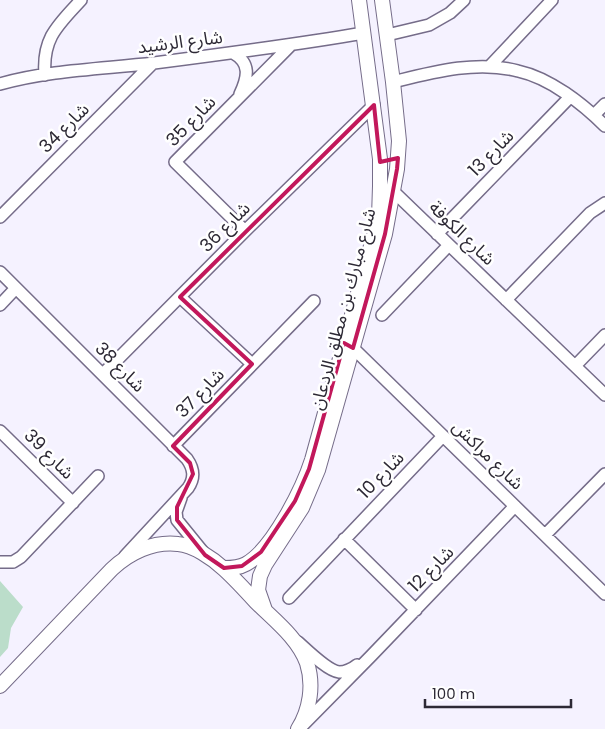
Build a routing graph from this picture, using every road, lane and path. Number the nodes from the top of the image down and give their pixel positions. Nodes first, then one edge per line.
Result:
1 (81, 0) edge
2 (359, 0) edge
3 (382, 0) edge
4 (464, 0) edge
5 (552, 0) edge
6 (364, 33) junction
7 (387, 35) junction
8 (291, 45) junction
9 (233, 52) junction
10 (153, 63) junction
11 (489, 67) junction
12 (45, 75) junction
13 (393, 82) junction
14 (0, 84) edge
15 (570, 96) junction
16 (238, 98) junction
17 (605, 104) edge
18 (374, 105) junction
19 (594, 115) junction
20 (605, 126) edge
21 (398, 158) junction
22 (380, 159) junction
23 (393, 191) junction
24 (605, 203) edge
25 (0, 218) edge
26 (245, 231) junction
27 (437, 234) junction
28 (449, 245) junction
29 (0, 272) edge
30 (16, 288) junction
31 (180, 296) junction
32 (506, 300) junction
33 (314, 301) dead end
34 (0, 305) edge
35 (382, 315) dead end
36 (605, 335) edge
37 (348, 346) junction
38 (252, 364) junction
39 (575, 366) junction
40 (103, 374) junction
41 (605, 394) edge
42 (0, 431) edge
43 (443, 436) junction
44 (173, 446) junction
45 (605, 474) edge
46 (98, 476) dead end
47 (182, 494) junction
48 (73, 503) junction
49 (515, 506) junction
50 (545, 535) junction
51 (344, 539) junction
52 (205, 555) junction
53 (0, 562) edge
54 (116, 565) junction
55 (224, 568) junction
56 (605, 594) edge
57 (289, 598) dead end
58 (264, 610) junction
59 (416, 610) junction
60 (289, 635) junction
61 (372, 656) junction
62 (0, 686) edge
63 (298, 729) edge

1 - 12 street
2 - 6 street, شارع مبارك بن مطلق الردعان
3 - 7 street, شارع مبارك بن مطلق الردعان
4 - 7 street
5 - 11 street
6 - 8 street, شارع الرشيد
6 - 18 street, شارع مبارك بن مطلق الردعان
7 - 13 street, شارع مبارك بن مطلق الردعان
8 - 9 street, شارع الرشيد
8 - 16 street, شارع 35
9 - 10 street, شارع الرشيد
9 - 16 street, شارع 35
10 - 12 street, شارع الرشيد
10 - 25 street, شارع 34
11 - 13 street
11 - 15 street
12 - 14 street, شارع الرشيد
13 - 21 street, شارع مبارك بن مطلق الردعان
15 - 19 street
15 - 27 street, شارع 13
16 - 26 street, شارع 35
17 - 19 street
18 - 22 street, شارع مبارك بن مطلق الردعان
18 - 26 street, شارع 36
19 - 20 street
21 - 22 street
21 - 23 street, شارع مبارك بن مطلق الردعان
22 - 37 street, شارع مبارك بن مطلق الردعان
23 - 27 street, شارع الكوفة
23 - 37 street, شارع مبارك بن مطلق الردعان
24 - 32 street
26 - 31 street, شارع 36
27 - 28 street, شارع الكوفة
28 - 32 street, شارع الكوفة
28 - 35 street
29 - 30 street, شارع 38
30 - 34 street
30 - 40 street, شارع 38
31 - 38 street
31 - 40 street, شارع 36
32 - 39 street, شارع الكوفة
33 - 38 street, شارع 37
36 - 39 street
37 - 43 street, شارع مراكش
37 - 55 street, شارع مبارك بن مطلق الردعان
37 - 58 street, شارع مبارك بن مطلق الردعان
38 - 44 street, شارع 37
39 - 41 street, شارع الكوفة
40 - 44 street, شارع 38
42 - 48 street, شارع 39
43 - 49 street, شارع مراكش
43 - 51 street, شارع 10
44 - 47 street, شارع 38
45 - 50 street
46 - 48 street, شارع 39
47 - 52 street, شارع 38
47 - 54 street, شارع 38
48 - 53 street, شارع 39
49 - 50 street, شارع مراكش
49 - 59 street, شارع 12
50 - 56 street, شارع مراكش
51 - 57 street, شارع 10
51 - 59 street
52 - 54 street
52 - 55 street
54 - 62 street
55 - 58 street
58 - 60 street
59 - 61 street, شارع 12
60 - 61 street, شارع 12
60 - 63 street
61 - 63 street, شارع 12

